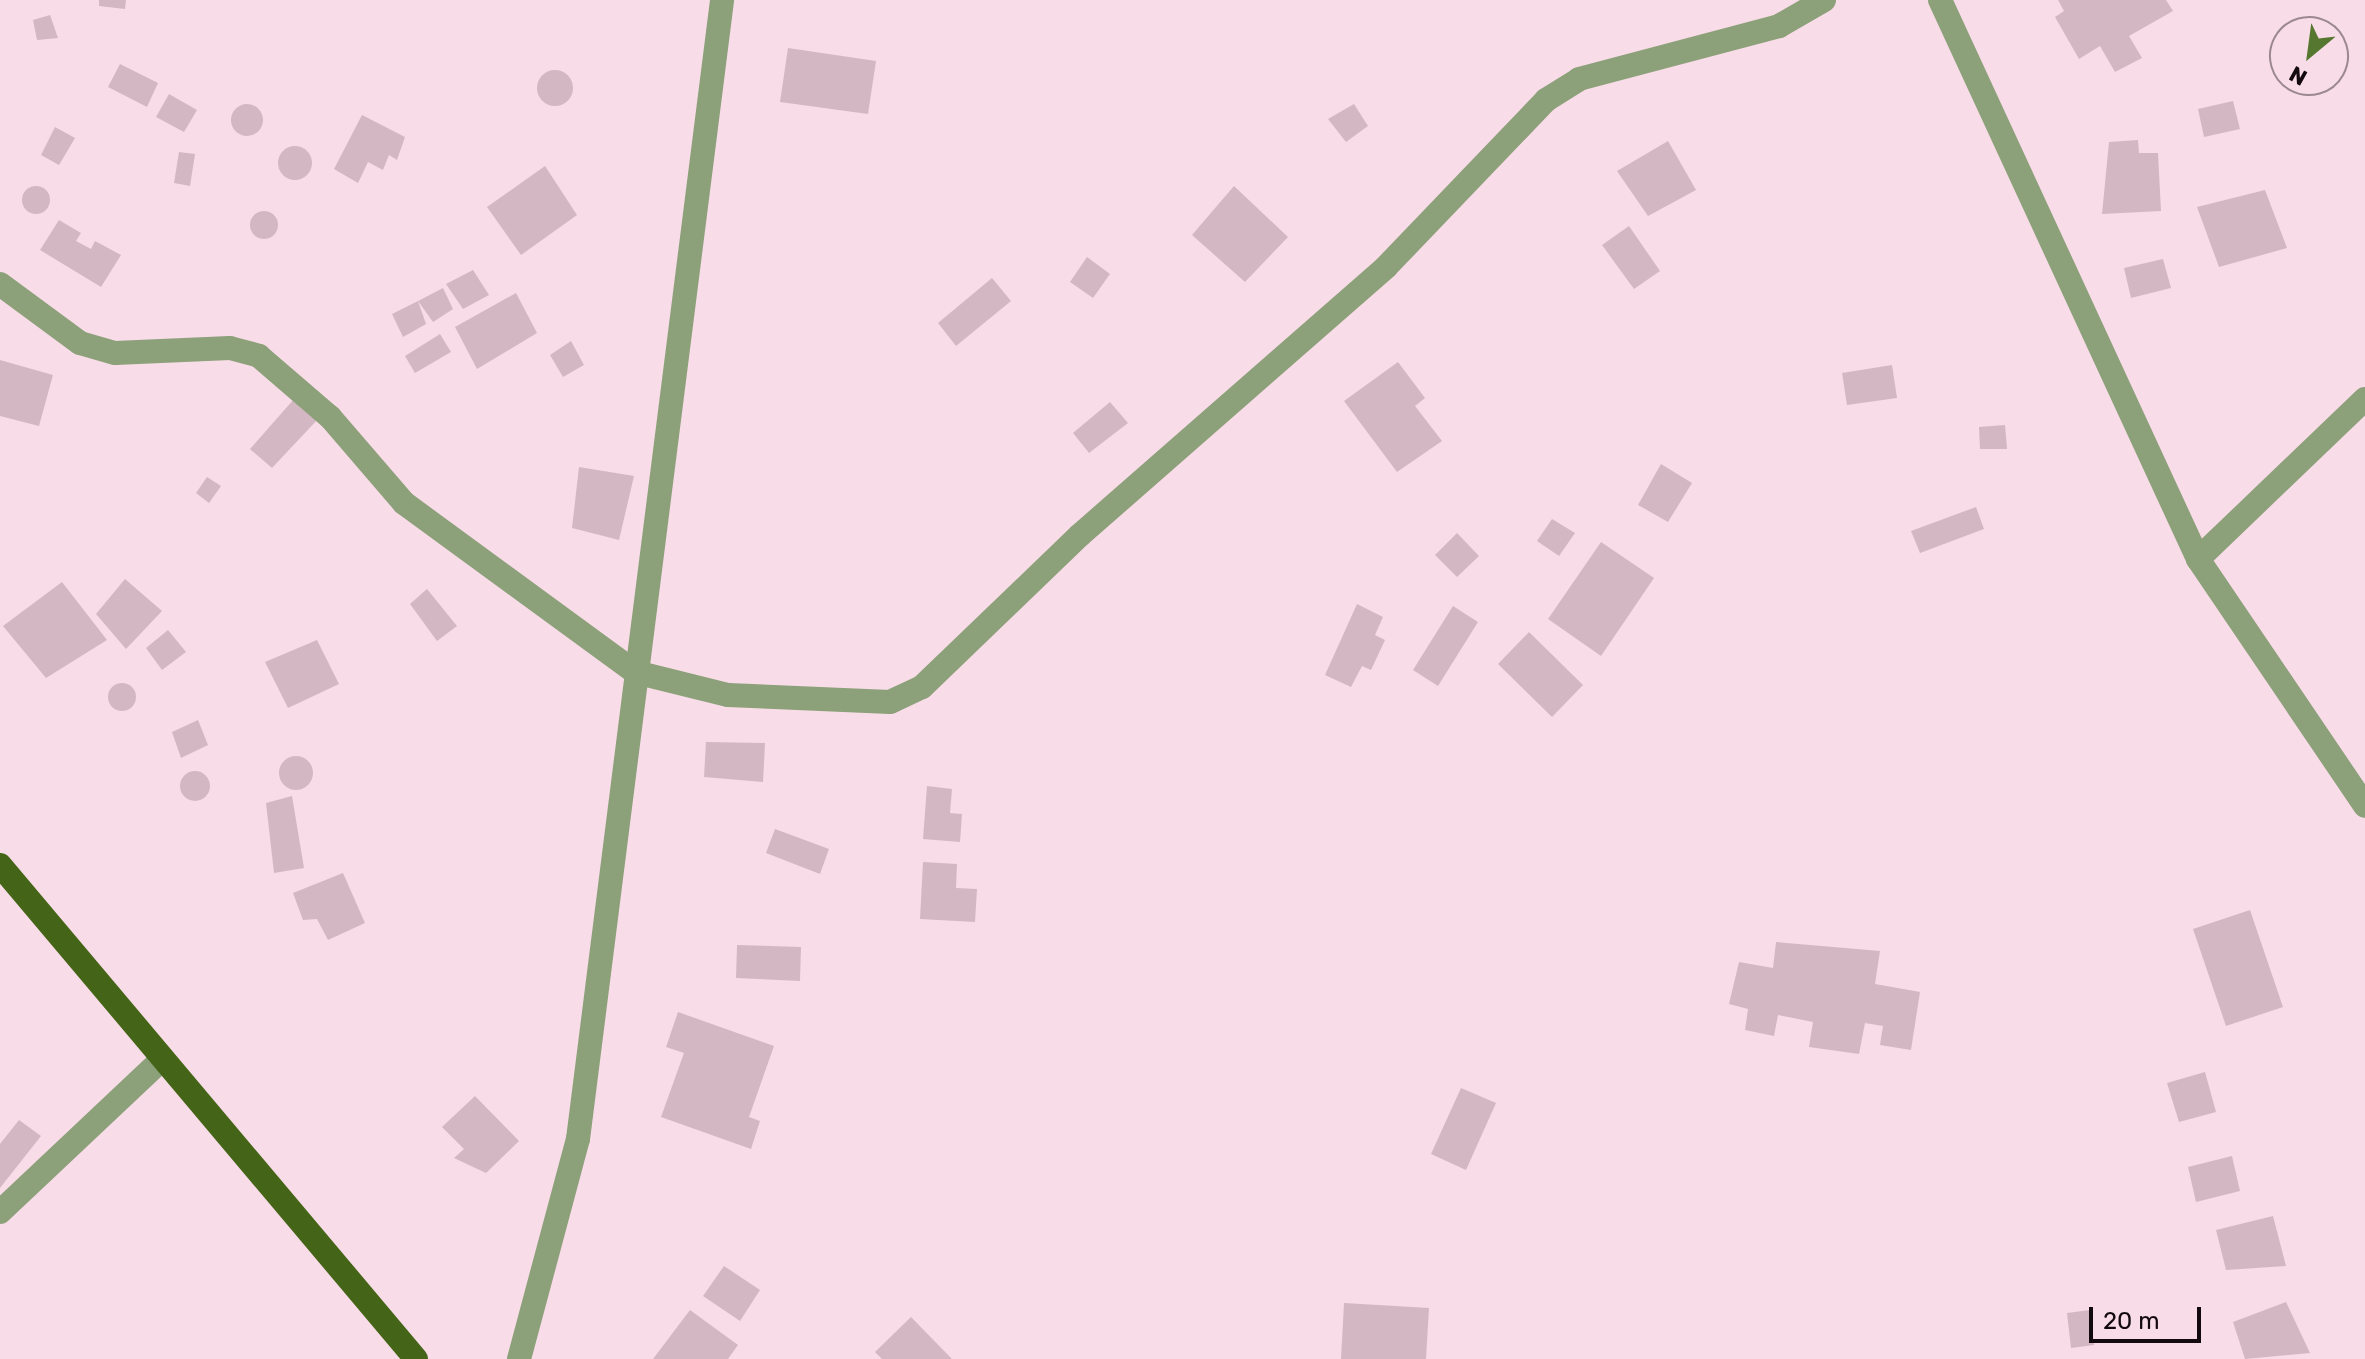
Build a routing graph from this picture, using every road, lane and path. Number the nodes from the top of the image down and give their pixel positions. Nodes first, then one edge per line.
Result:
1 (722, 0) edge
2 (1824, 0) edge
3 (1940, 0) edge
4 (0, 284) edge
5 (2365, 399) edge
6 (2198, 559) junction
7 (635, 672) junction
8 (2365, 806) edge
9 (0, 865) edge
10 (159, 1062) junction
11 (0, 1212) edge
12 (416, 1359) edge
13 (519, 1359) edge

1 - 7 street
2 - 7 street
3 - 6 street
4 - 7 street
5 - 6 street
6 - 8 street
7 - 13 street
9 - 10 main road
10 - 11 street
10 - 12 main road

